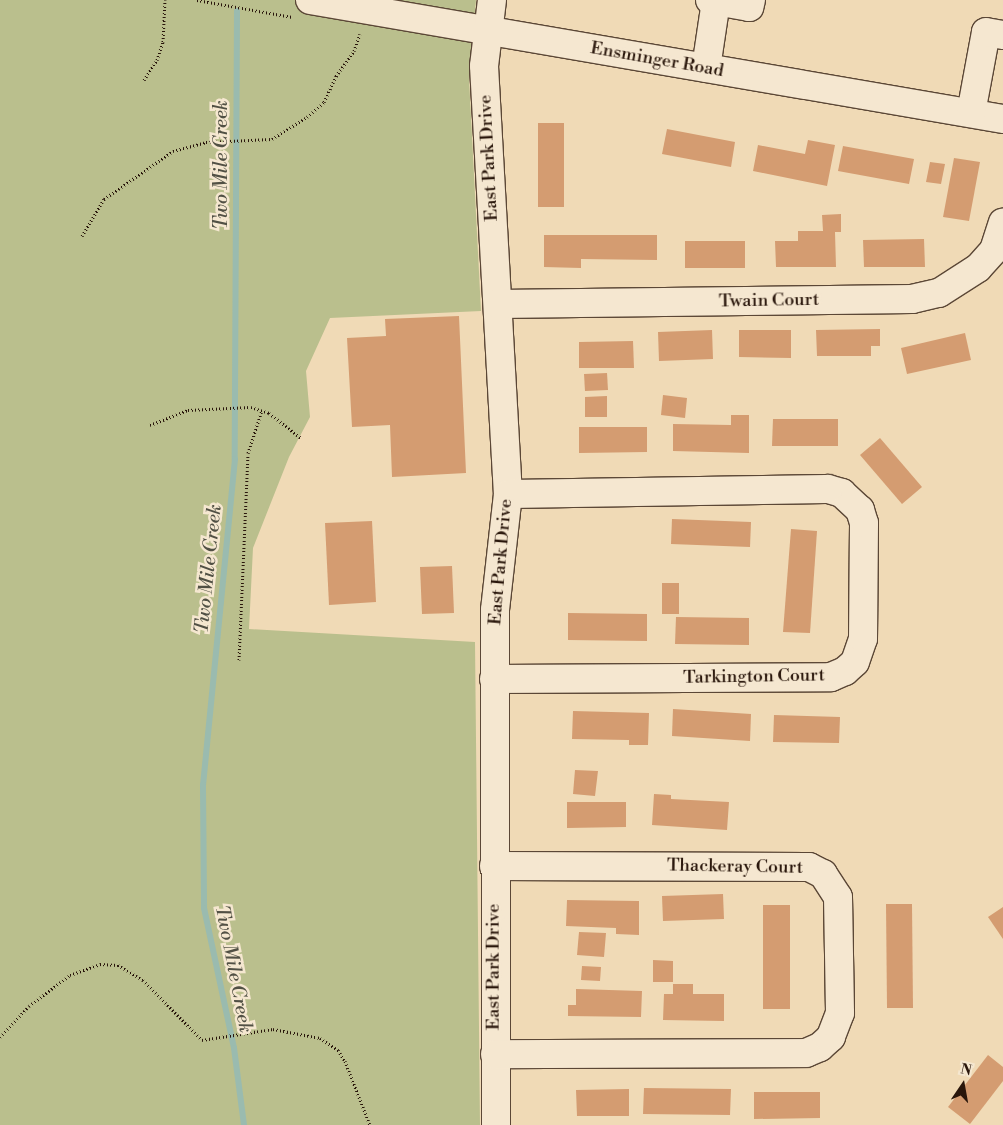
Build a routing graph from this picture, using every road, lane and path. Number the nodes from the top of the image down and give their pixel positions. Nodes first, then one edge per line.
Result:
1 (165, 0) edge
2 (197, 0) edge
3 (492, 0) edge
4 (713, 0) edge
5 (751, 0) edge
6 (302, 9) edge
7 (352, 28) dead end
8 (488, 31) junction
9 (1003, 35) edge
10 (706, 68) junction
11 (144, 80) dead end
12 (971, 113) junction
13 (1003, 119) edge
14 (1003, 222) edge
15 (82, 236) dead end
16 (498, 304) junction
17 (262, 410) junction
18 (150, 425) dead end
19 (301, 438) dead end
20 (508, 494) junction
21 (239, 660) dead end
22 (494, 679) junction
23 (494, 866) junction
24 (0, 1037) edge
25 (495, 1054) junction
26 (370, 1125) edge
27 (496, 1125) edge

1 - 11 path
2 - 6 path
3 - 8 street, East Park Drive
4 - 5 street
4 - 10 street
6 - 8 street, Ensminger Road
7 - 15 path
8 - 10 street, Ensminger Road
8 - 16 street, East Park Drive
9 - 12 street
10 - 12 street, Ensminger Road
12 - 13 street, Ensminger Road
14 - 16 street, Twain Court
16 - 20 street, East Park Drive
17 - 18 path
17 - 19 path
17 - 21 path
20 - 22 street, East Park Drive
20 - 22 street, Tarkington Court
22 - 23 street, East Park Drive
23 - 25 street, East Park Drive
23 - 25 street, Thackeray Court
24 - 26 path
25 - 27 street, East Park Drive

